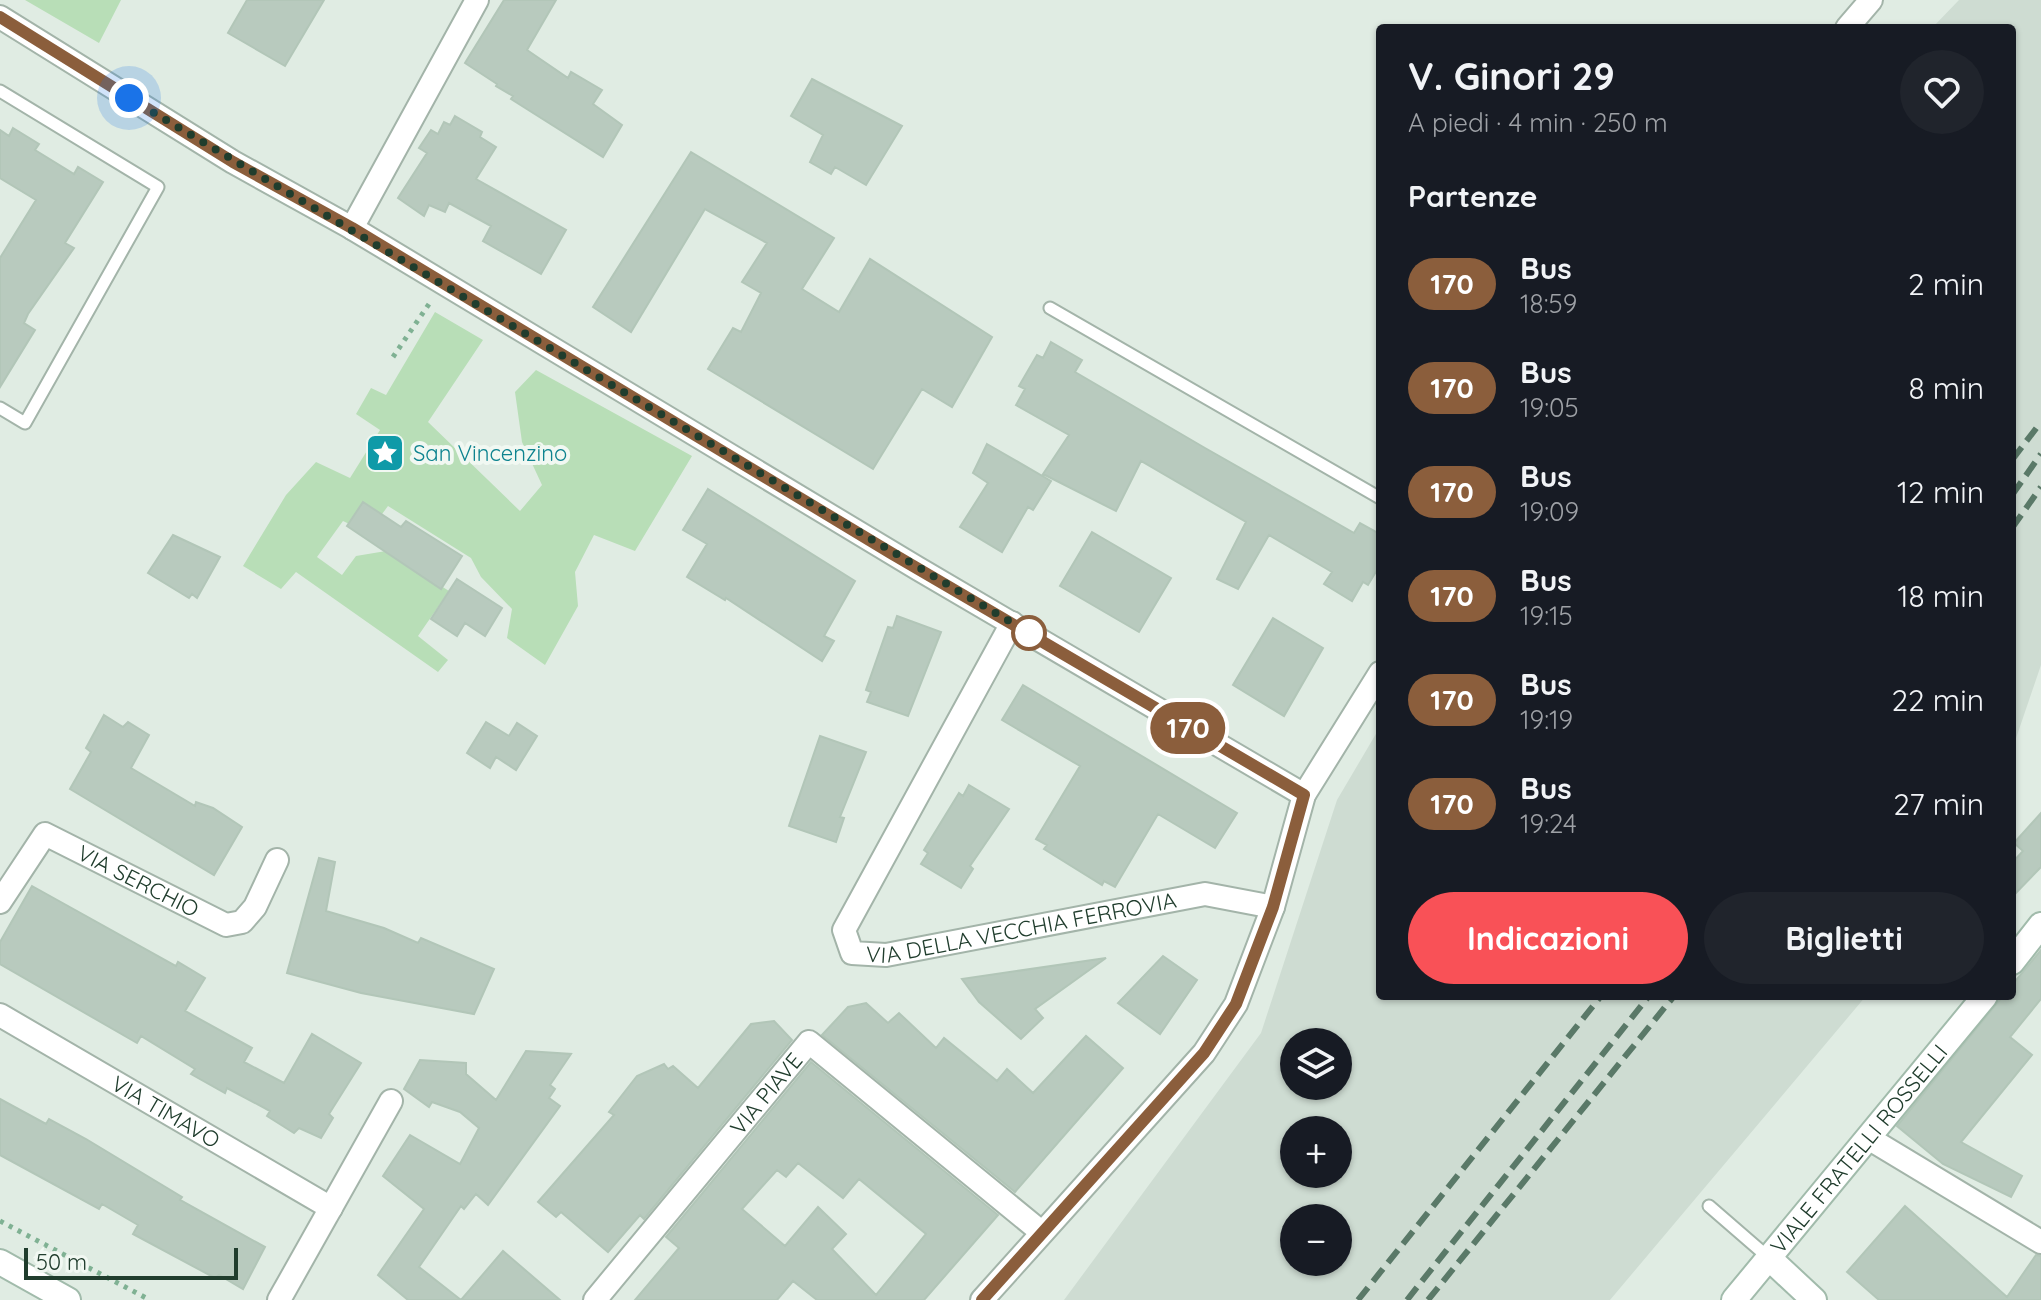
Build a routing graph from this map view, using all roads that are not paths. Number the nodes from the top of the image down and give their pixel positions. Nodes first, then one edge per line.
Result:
1 (477, 0) edge
2 (1871, 0) edge
3 (0, 17) edge
4 (1850, 24) edge
5 (0, 91) edge
6 (352, 228) junction
7 (1050, 308) dead end
8 (0, 408) edge
9 (1376, 496) edge
10 (1012, 623) junction
11 (1376, 679) edge
12 (1304, 795) junction
13 (277, 860) dead end
14 (0, 902) edge
15 (1273, 907) junction
16 (2041, 925) edge
17 (2016, 957) edge
18 (1982, 1000) edge
19 (0, 1015) edge
20 (391, 1101) dead end
21 (1870, 1139) junction
22 (1709, 1206) dead end
23 (331, 1208) junction
24 (1040, 1231) junction
25 (2041, 1242) edge
26 (1769, 1258) junction
27 (0, 1262) edge
28 (68, 1300) edge
29 (279, 1300) edge
30 (595, 1300) edge
31 (982, 1300) edge
32 (1734, 1300) edge
33 (1814, 1300) edge

1 - 6 street
2 - 4 street
3 - 6 street
5 - 8 lane
6 - 10 street
7 - 9 lane
10 - 12 street
10 - 15 street, VIA DELLA VECCHIA FERROVIA
11 - 12 street
12 - 15 street
13 - 14 street, VIA SERCHIO
15 - 24 street
16 - 17 street
18 - 21 street, VIALE FRATELLI ROSSELLI
19 - 23 street, VIA TIMAVO
20 - 23 street
21 - 25 street
21 - 26 street, VIALE FRATELLI ROSSELLI
22 - 26 lane
23 - 29 street
24 - 30 street, VIA PIAVE
24 - 31 street
26 - 32 street, VIALE FRATELLI ROSSELLI
26 - 33 street
27 - 28 street

